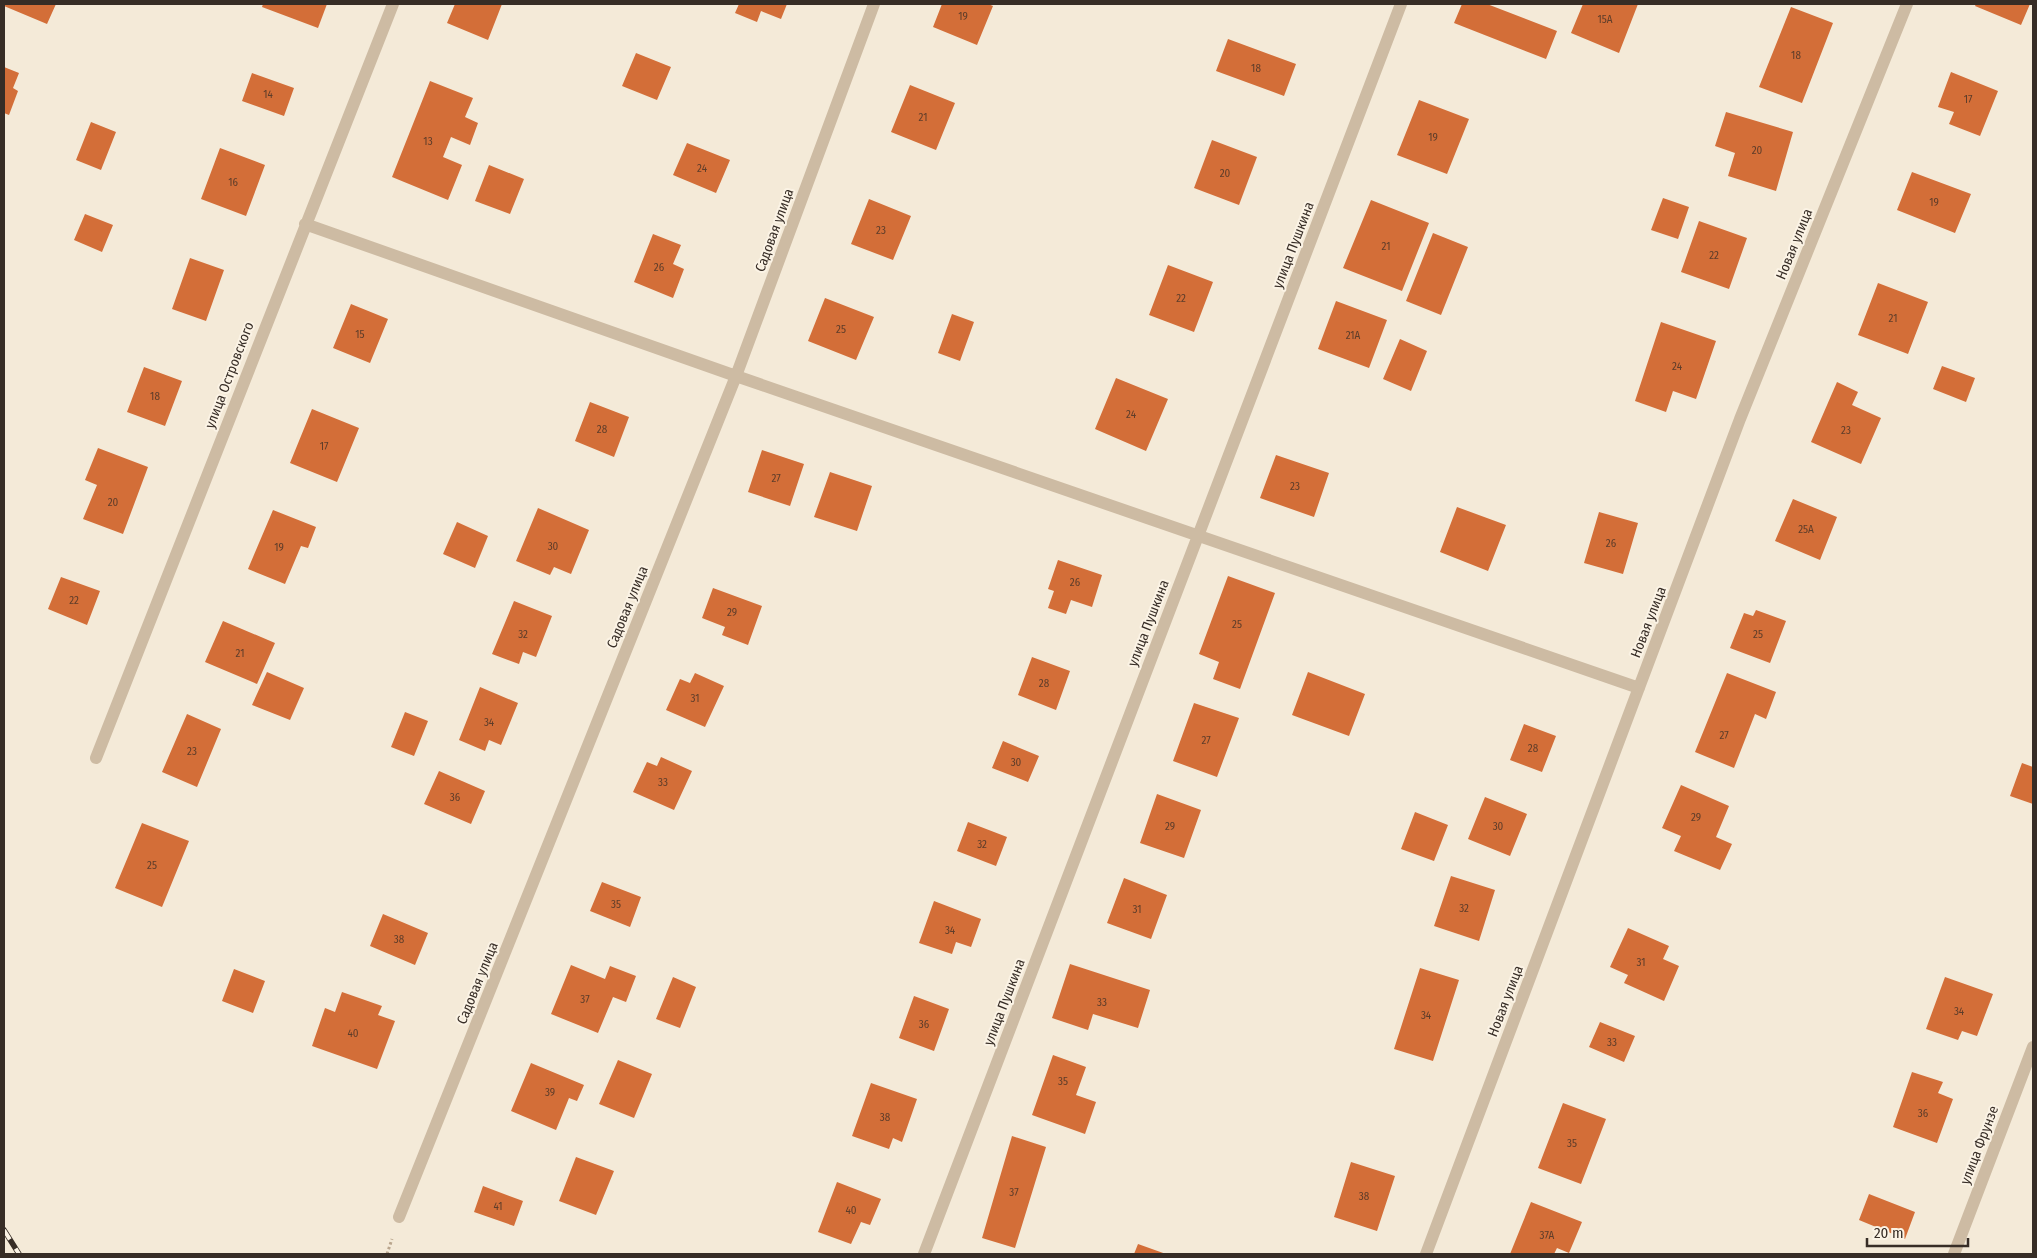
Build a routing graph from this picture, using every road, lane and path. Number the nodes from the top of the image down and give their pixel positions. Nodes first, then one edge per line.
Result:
1 (393, 4) edge
2 (874, 4) edge
3 (1401, 4) edge
4 (1907, 4) edge
5 (304, 224) junction
6 (736, 376) junction
7 (1198, 536) junction
8 (1639, 688) junction
9 (96, 758) dead end
10 (2033, 1047) edge
11 (399, 1217) dead end
12 (924, 1254) edge
13 (1426, 1254) edge
14 (1954, 1254) edge

1 - 5 street, улица Островского
2 - 6 street, Садовая улица
3 - 7 street, улица Пушкина
4 - 8 street, Новая улица
5 - 6 street
5 - 9 street, улица Островского
6 - 7 street
6 - 11 street, Садовая улица
7 - 8 street
7 - 12 street, улица Пушкина
8 - 13 street, Новая улица
10 - 14 street, улица Фрунзе

